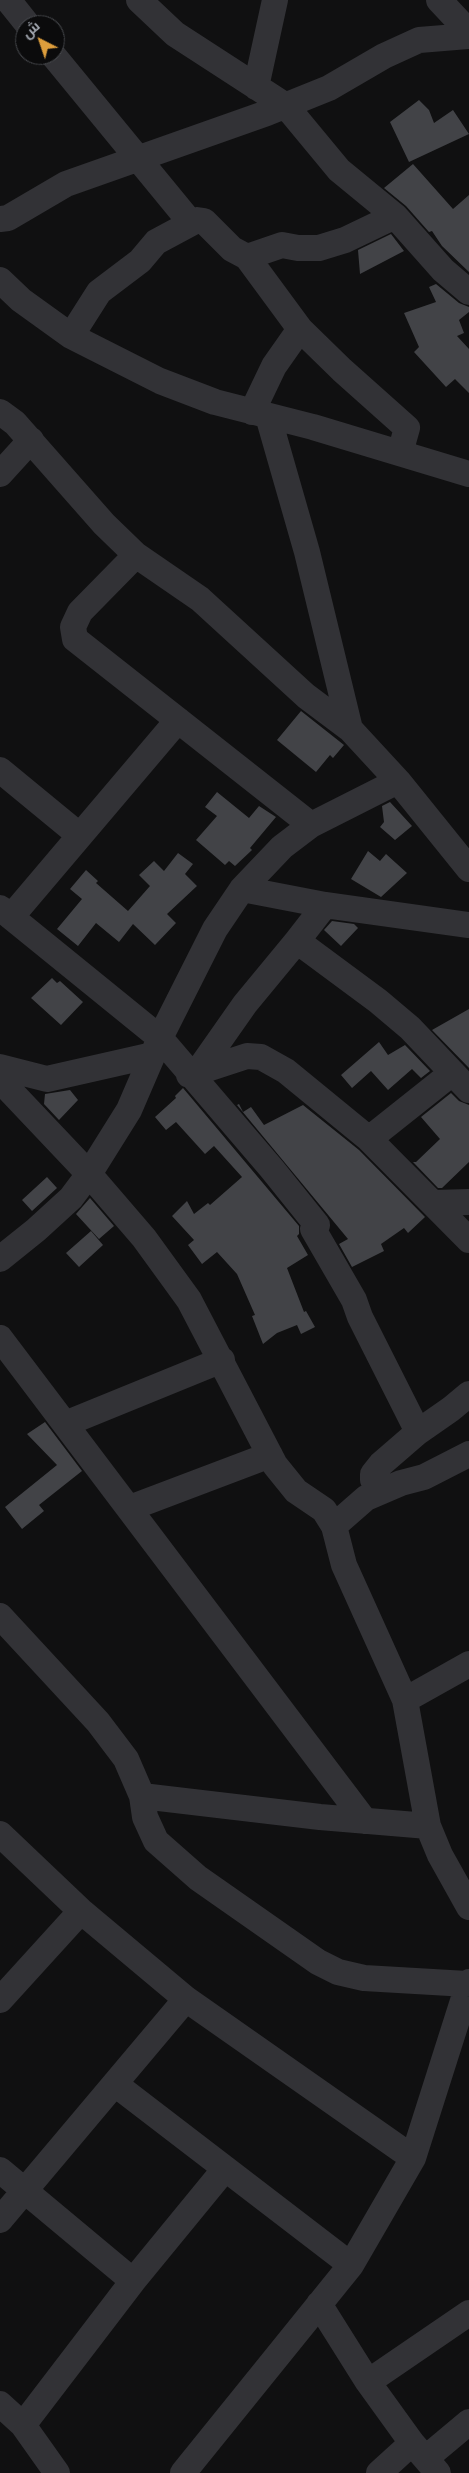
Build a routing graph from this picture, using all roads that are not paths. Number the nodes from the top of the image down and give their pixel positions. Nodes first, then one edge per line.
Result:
1 (8, 0) edge
2 (140, 0) edge
3 (276, 0) edge
4 (439, 0) edge
5 (20, 15) edge
6 (469, 32) edge
7 (469, 36) edge
8 (62, 65) edge
9 (256, 87) junction
10 (286, 106) junction
11 (140, 158) junction
12 (395, 216) junction
13 (0, 220) edge
14 (191, 223) junction
15 (247, 257) junction
16 (0, 280) edge
17 (469, 292) edge
18 (300, 329) junction
19 (71, 336) junction
20 (0, 412) edge
21 (260, 414) junction
22 (30, 440) junction
23 (400, 453) junction
24 (0, 474) edge
25 (469, 474) edge
26 (136, 555) junction
27 (178, 720) junction
28 (350, 729) junction
29 (0, 770) edge
30 (398, 781) junction
31 (311, 825) junction
32 (79, 835) junction
33 (469, 869) edge
34 (242, 889) junction
35 (325, 905) junction
36 (5, 912) edge
37 (469, 925) edge
38 (297, 941) junction
39 (156, 1047) junction
40 (0, 1067) edge
41 (194, 1073) junction
42 (0, 1080) edge
43 (461, 1081) edge
44 (369, 1139) junction
45 (89, 1174) junction
46 (469, 1202) edge
47 (434, 1203) junction
48 (469, 1240) edge
49 (0, 1259) edge
50 (0, 1338) edge
51 (222, 1360) junction
52 (469, 1394) edge
53 (65, 1424) junction
54 (418, 1432) junction
55 (469, 1454) edge
56 (270, 1455) junction
57 (379, 1491) junction
58 (130, 1508) junction
59 (334, 1526) junction
60 (0, 1616) edge
61 (469, 1664) edge
62 (406, 1700) junction
63 (142, 1796) junction
64 (365, 1821) junction
65 (428, 1826) junction
66 (0, 1834) edge
67 (469, 1907) edge
68 (81, 1911) junction
69 (468, 1983) edge
70 (1, 1996) edge
71 (186, 1998) junction
72 (115, 2084) junction
73 (413, 2158) junction
74 (0, 2170) edge
75 (224, 2170) junction
76 (27, 2191) junction
77 (0, 2220) edge
78 (351, 2265) junction
79 (134, 2281) junction
80 (319, 2304) junction
81 (469, 2313) edge
82 (368, 2382) junction
83 (0, 2404) edge
84 (469, 2422) edge
85 (23, 2426) junction
86 (425, 2458) edge
87 (57, 2473) edge
88 (183, 2473) edge
89 (379, 2473) edge

1 - 5 street
2 - 9 street
3 - 9 street
4 - 6 street
7 - 10 street
8 - 11 street
9 - 10 street
10 - 11 street
10 - 12 street
11 - 13 street
11 - 14 street
12 - 15 street
12 - 17 street
14 - 15 street
14 - 19 street
15 - 18 street
16 - 19 street
18 - 21 street
18 - 23 street
19 - 21 street
20 - 22 street
21 - 23 street
21 - 28 street
22 - 24 street
22 - 26 street
23 - 25 street
26 - 27 street
26 - 28 street
27 - 31 street
27 - 32 street
28 - 30 street
29 - 32 street
30 - 31 street
30 - 33 street
31 - 34 street
32 - 36 street
34 - 35 street
34 - 39 street
35 - 37 street
35 - 38 street
36 - 39 street
38 - 41 street
38 - 43 street
39 - 40 street
39 - 41 street
39 - 45 street
41 - 44 street
41 - 54 street
42 - 45 street
43 - 44 street
44 - 47 street
45 - 49 street
45 - 51 street
46 - 47 street
47 - 48 street
50 - 53 street
51 - 53 street
51 - 56 street
52 - 54 street
53 - 58 street
54 - 57 street
55 - 57 street
56 - 58 street
56 - 59 street
57 - 59 street
58 - 64 street
59 - 62 street
60 - 63 street
61 - 62 street
62 - 65 street
63 - 64 street
63 - 69 street
64 - 65 street
65 - 67 street
66 - 68 street
68 - 70 street
68 - 71 street
69 - 73 street
71 - 72 street
71 - 73 street
72 - 75 street
72 - 76 street
73 - 78 street
74 - 76 street
75 - 78 street
75 - 79 street
76 - 77 street
76 - 79 street
78 - 80 street
79 - 85 street
80 - 82 street
80 - 88 street
81 - 82 street
82 - 86 street
83 - 85 street
84 - 86 street
85 - 87 street
86 - 89 street

